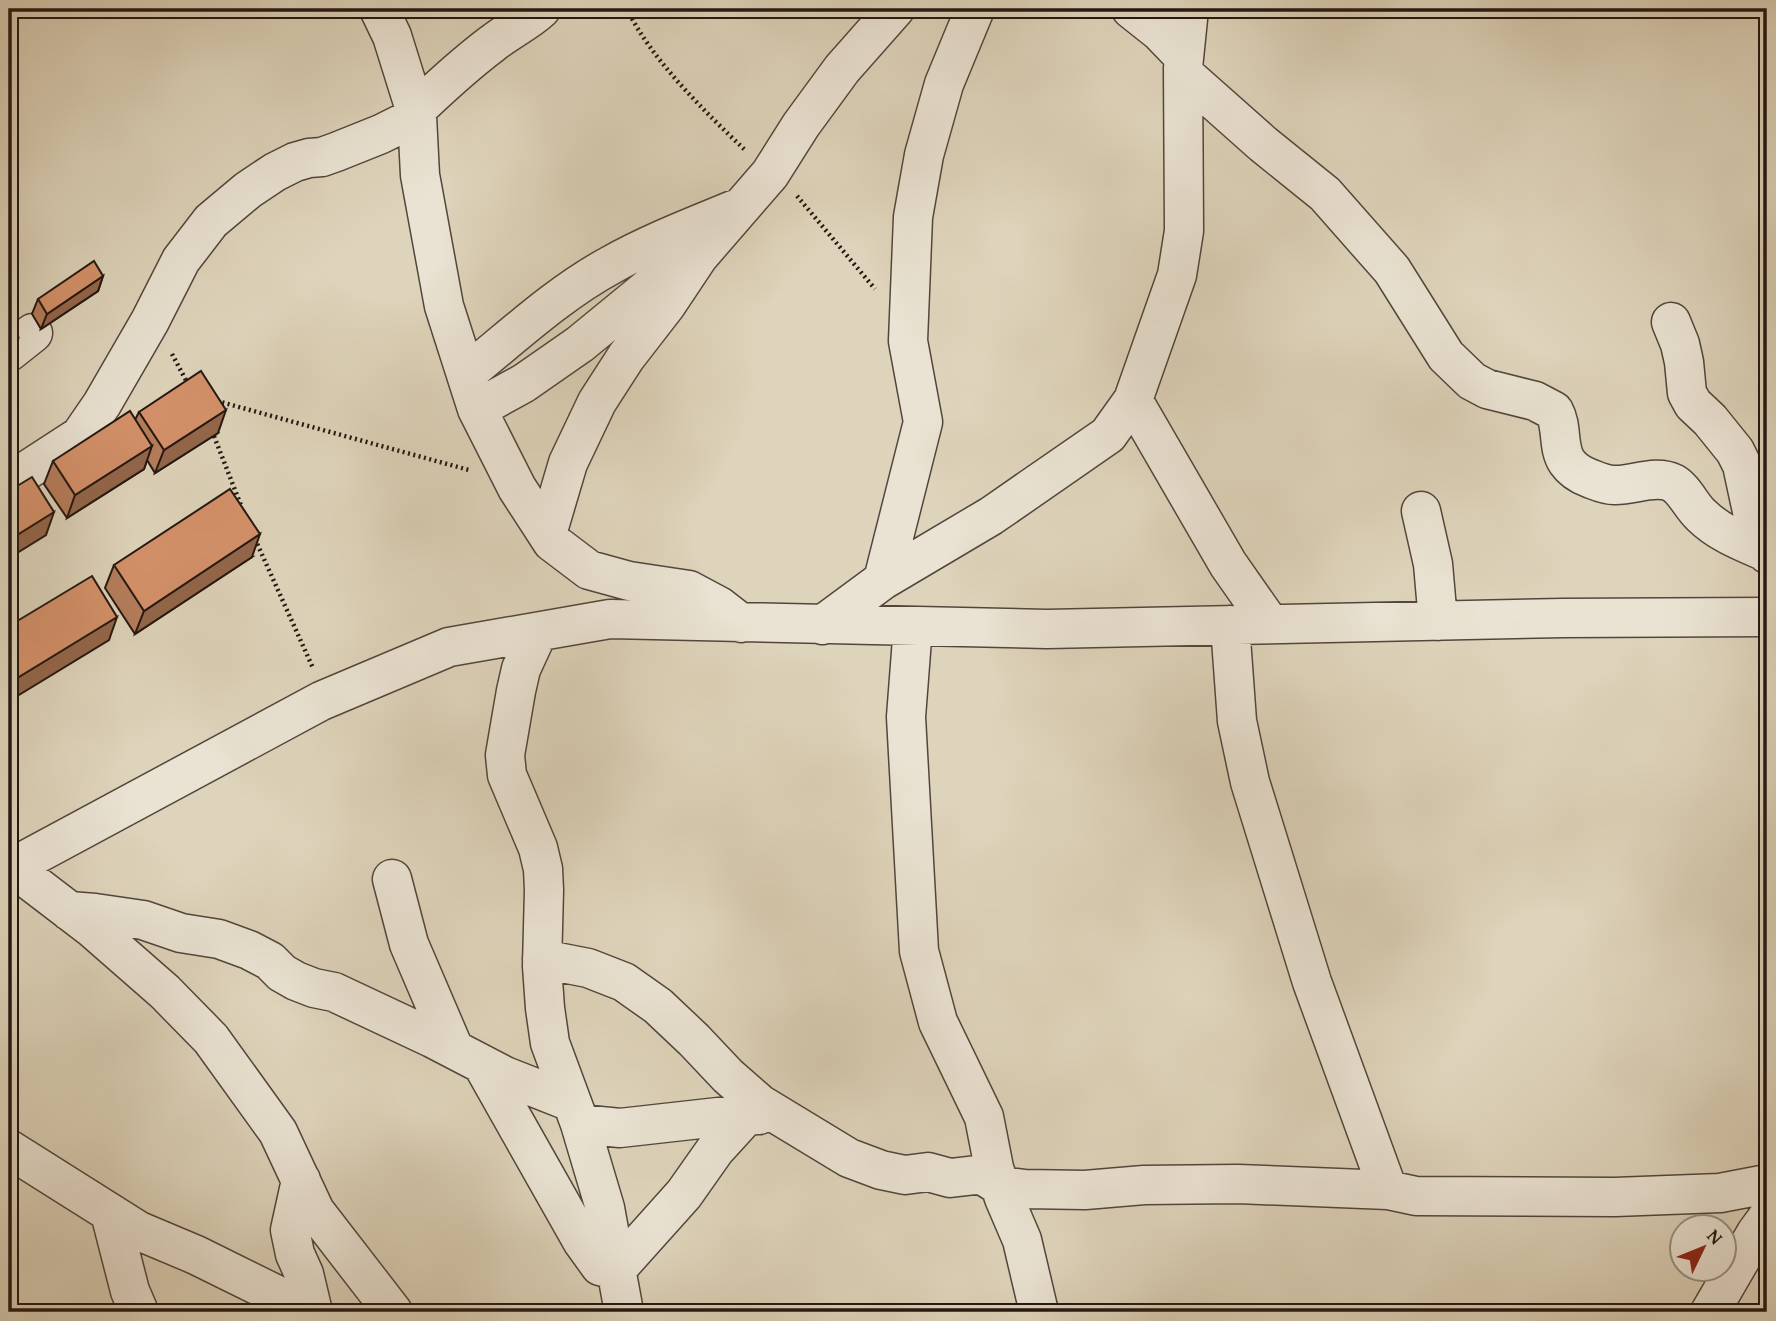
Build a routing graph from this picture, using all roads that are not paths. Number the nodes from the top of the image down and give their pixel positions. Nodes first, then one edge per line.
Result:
1 (379, 9) edge
2 (541, 9) edge
3 (895, 9) edge
4 (975, 9) edge
5 (1131, 9) edge
6 (1189, 9) edge
7 (1184, 65) junction
8 (416, 114) junction
9 (742, 206) junction
10 (699, 256) junction
11 (1671, 322) dead end
12 (471, 392) junction
13 (1133, 400) junction
14 (10, 478) edge
15 (1421, 511) dead end
16 (547, 534) junction
17 (1767, 553) edge
18 (883, 580) junction
19 (1767, 617) edge
20 (1438, 621) junction
21 (741, 623) junction
22 (1270, 624) junction
23 (822, 625) junction
24 (1230, 625) junction
25 (913, 626) junction
26 (538, 632) junction
27 (10, 866) edge
28 (393, 880) dead end
29 (69, 911) junction
30 (542, 959) junction
31 (468, 1057) junction
32 (576, 1113) junction
33 (761, 1115) junction
34 (9, 1149) edge
35 (301, 1180) junction
36 (1767, 1184) edge
37 (1000, 1186) junction
38 (1388, 1190) junction
39 (110, 1213) junction
40 (1767, 1219) edge
41 (614, 1295) edge
42 (139, 1312) edge
43 (307, 1312) edge
44 (313, 1312) edge
45 (393, 1312) edge
46 (1039, 1312) edge
47 (1710, 1312) edge

1 - 8 street
2 - 8 street
3 - 9 street
4 - 18 street
5 - 7 street
6 - 7 street
7 - 13 street
7 - 17 street
8 - 12 street
8 - 14 street
9 - 10 street
9 - 12 street
10 - 12 street
10 - 16 street
11 - 17 street
12 - 16 street
13 - 18 street
13 - 22 street
15 - 20 street
16 - 21 street
18 - 23 street
19 - 20 street
20 - 22 street
21 - 23 street
21 - 26 street
22 - 24 street
23 - 25 street
24 - 25 street
24 - 38 street
25 - 37 street
26 - 27 street
26 - 30 street
27 - 29 street
28 - 31 street
29 - 31 street
29 - 35 street
30 - 32 street
30 - 33 street
31 - 32 street
31 - 41 street
32 - 33 street
32 - 41 street
33 - 37 street
33 - 41 street
34 - 39 street
35 - 44 street
35 - 45 street
36 - 38 street
37 - 38 street
37 - 46 street
39 - 42 street
39 - 43 street
40 - 47 street

